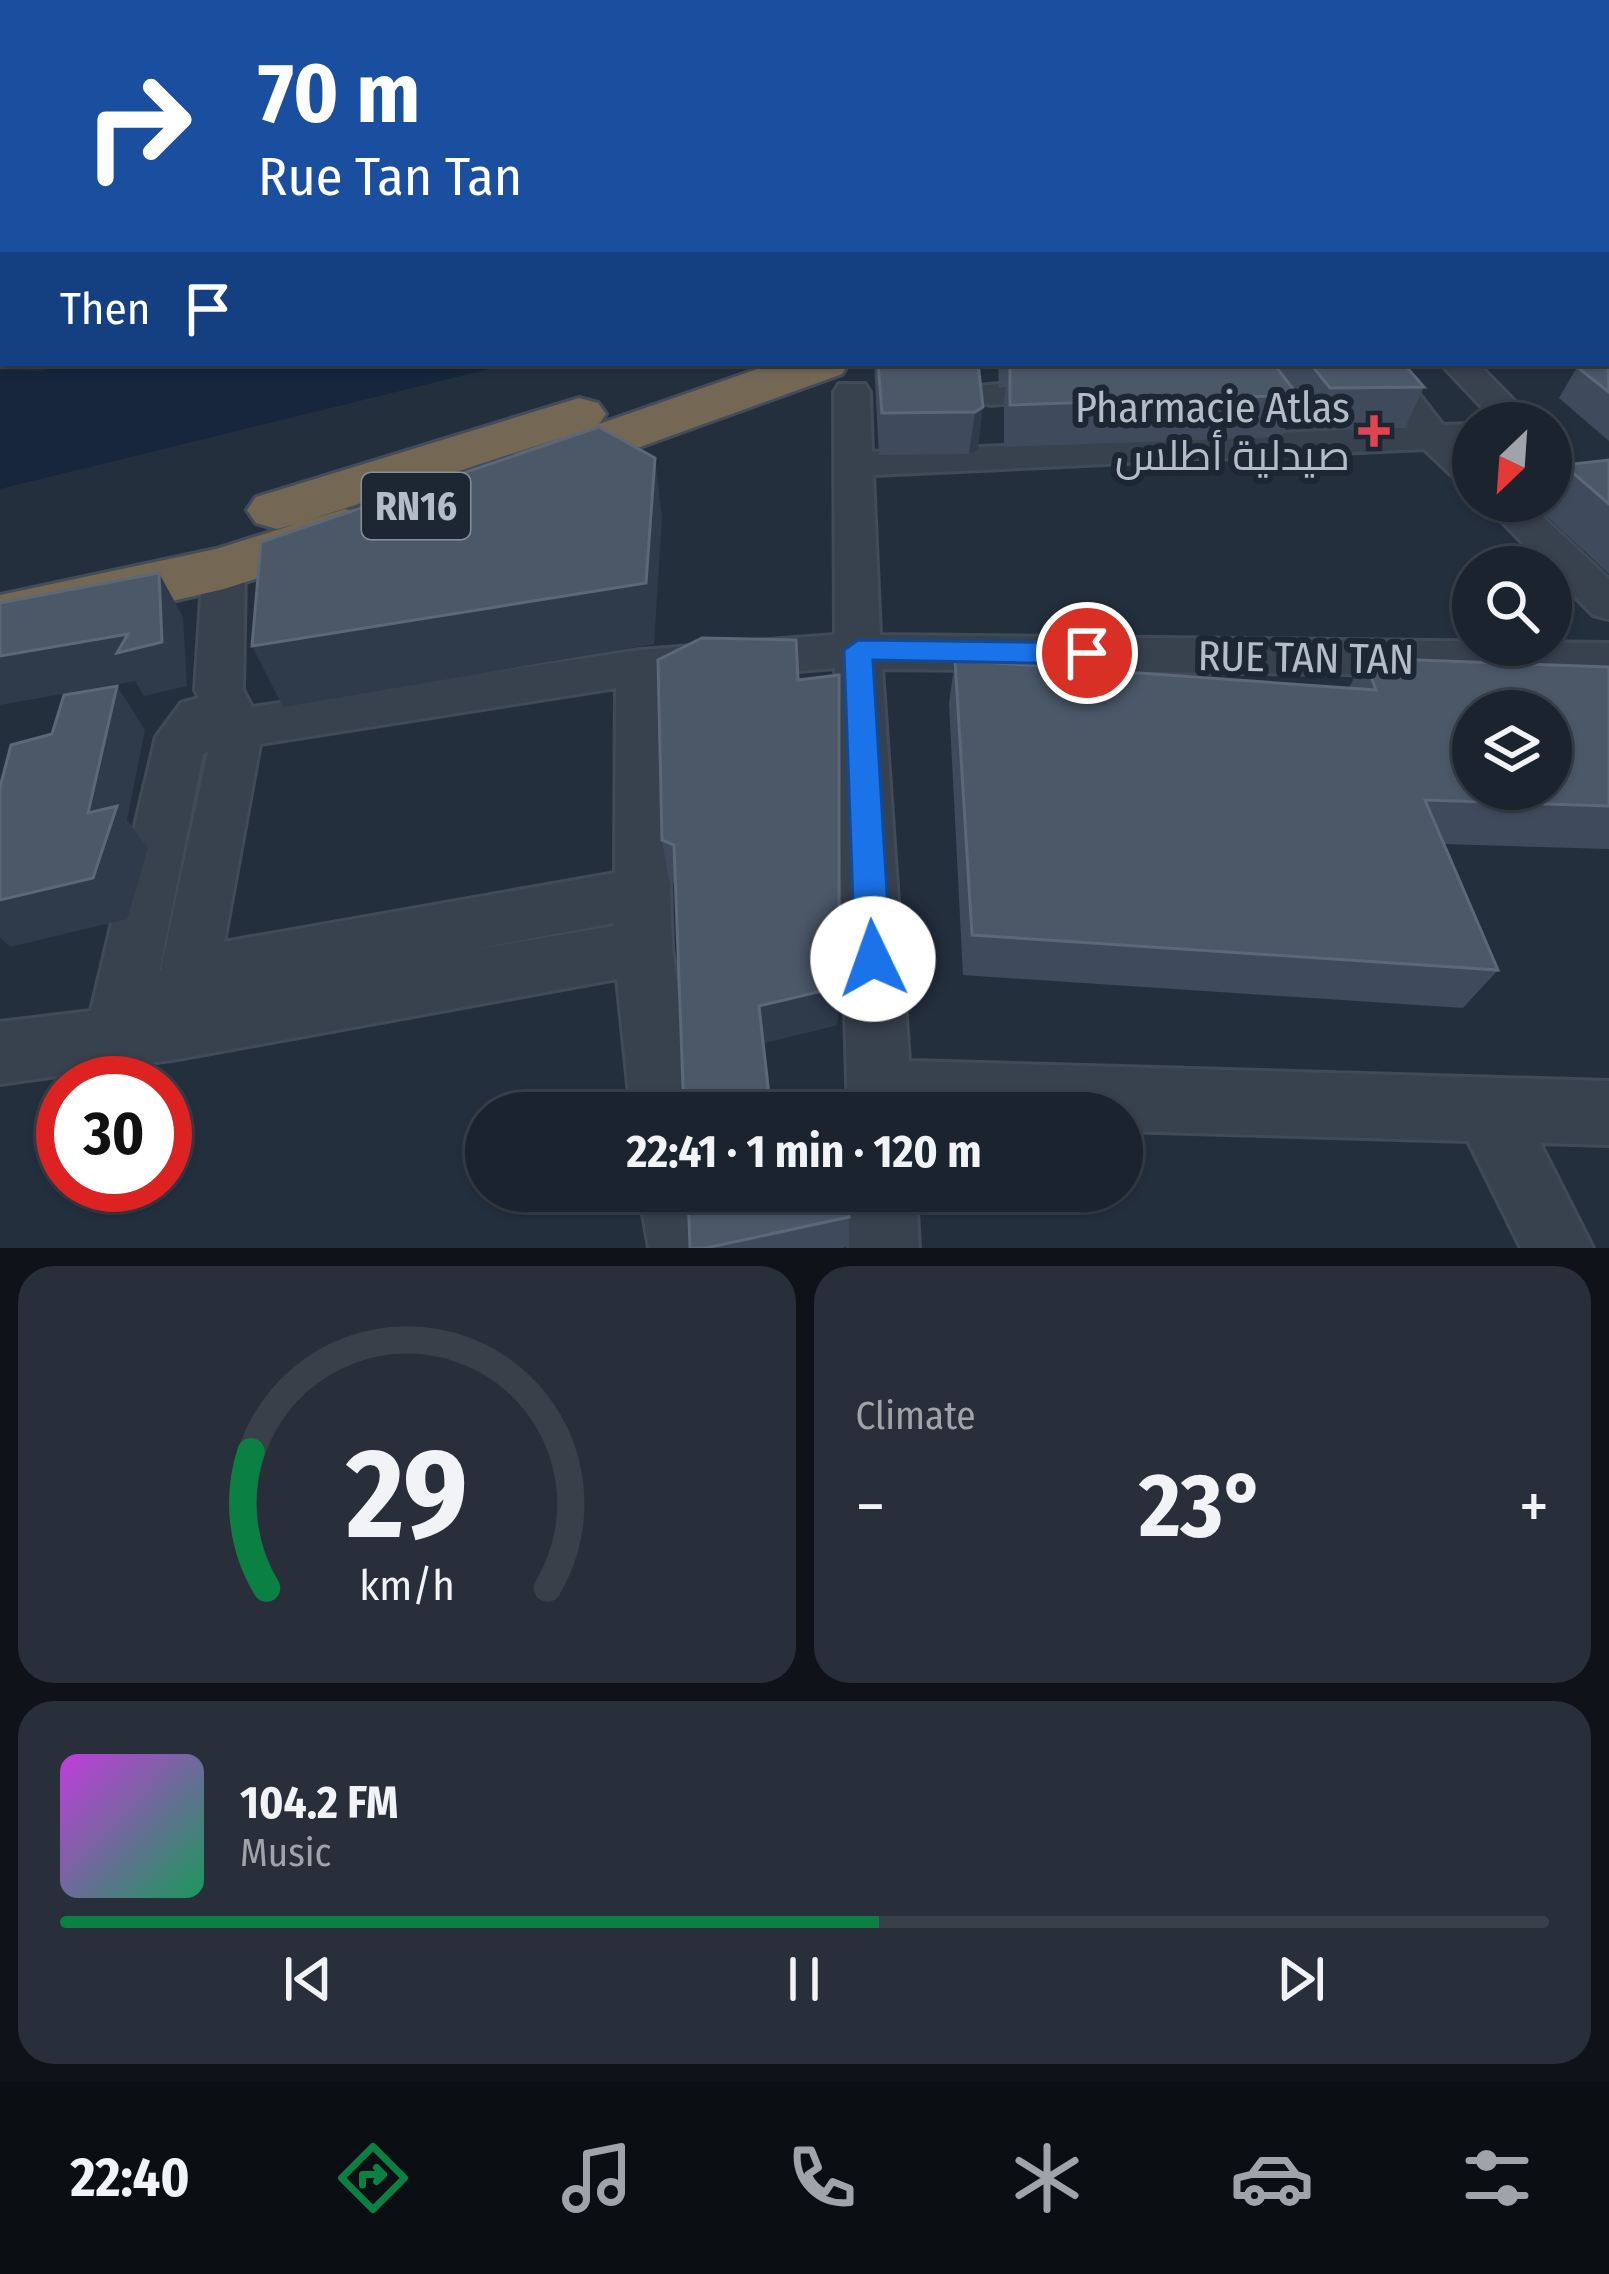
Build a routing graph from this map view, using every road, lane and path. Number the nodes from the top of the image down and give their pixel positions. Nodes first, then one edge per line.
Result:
1 (721, 366) edge
2 (1379, 366) edge
3 (1460, 366) edge
4 (838, 378) edge
5 (988, 378) edge
6 (1104, 387) edge
7 (1497, 402) edge
8 (1452, 437) edge
9 (1433, 438) junction
10 (1452, 455) edge
11 (1000, 458) junction
12 (856, 464) junction
13 (1524, 522) edge
14 (224, 568) junction
15 (0, 576) edge
16 (1609, 604) edge
17 (0, 618) edge
18 (858, 650) junction
19 (1609, 660) edge
20 (640, 667) junction
21 (228, 710) junction
22 (643, 920) junction
23 (182, 1003) junction
24 (115, 1038) junction
25 (0, 1053) edge
26 (661, 1092) edge
27 (880, 1092) edge
28 (1143, 1104) edge
29 (1485, 1107) junction
30 (1609, 1113) edge
31 (883, 1212) edge
32 (884, 1248) edge
33 (1558, 1248) edge

1 - 15 highway, RN16
2 - 9 street
3 - 7 street
4 - 12 street
4 - 14 highway, RN16
5 - 6 street
5 - 11 street
8 - 9 street
9 - 10 street
9 - 11 street
11 - 12 street
12 - 18 street
13 - 16 street
14 - 17 highway, RN16
14 - 21 street
18 - 19 street, RUE TAN TAN
18 - 20 street, RUE TAN TAN
18 - 27 street
20 - 21 street, RUE TAN TAN
20 - 22 street
21 - 23 street
21 - 24 street
22 - 23 street
22 - 26 street
23 - 24 street
24 - 25 street
28 - 29 street
29 - 30 street
29 - 33 street
31 - 32 street

